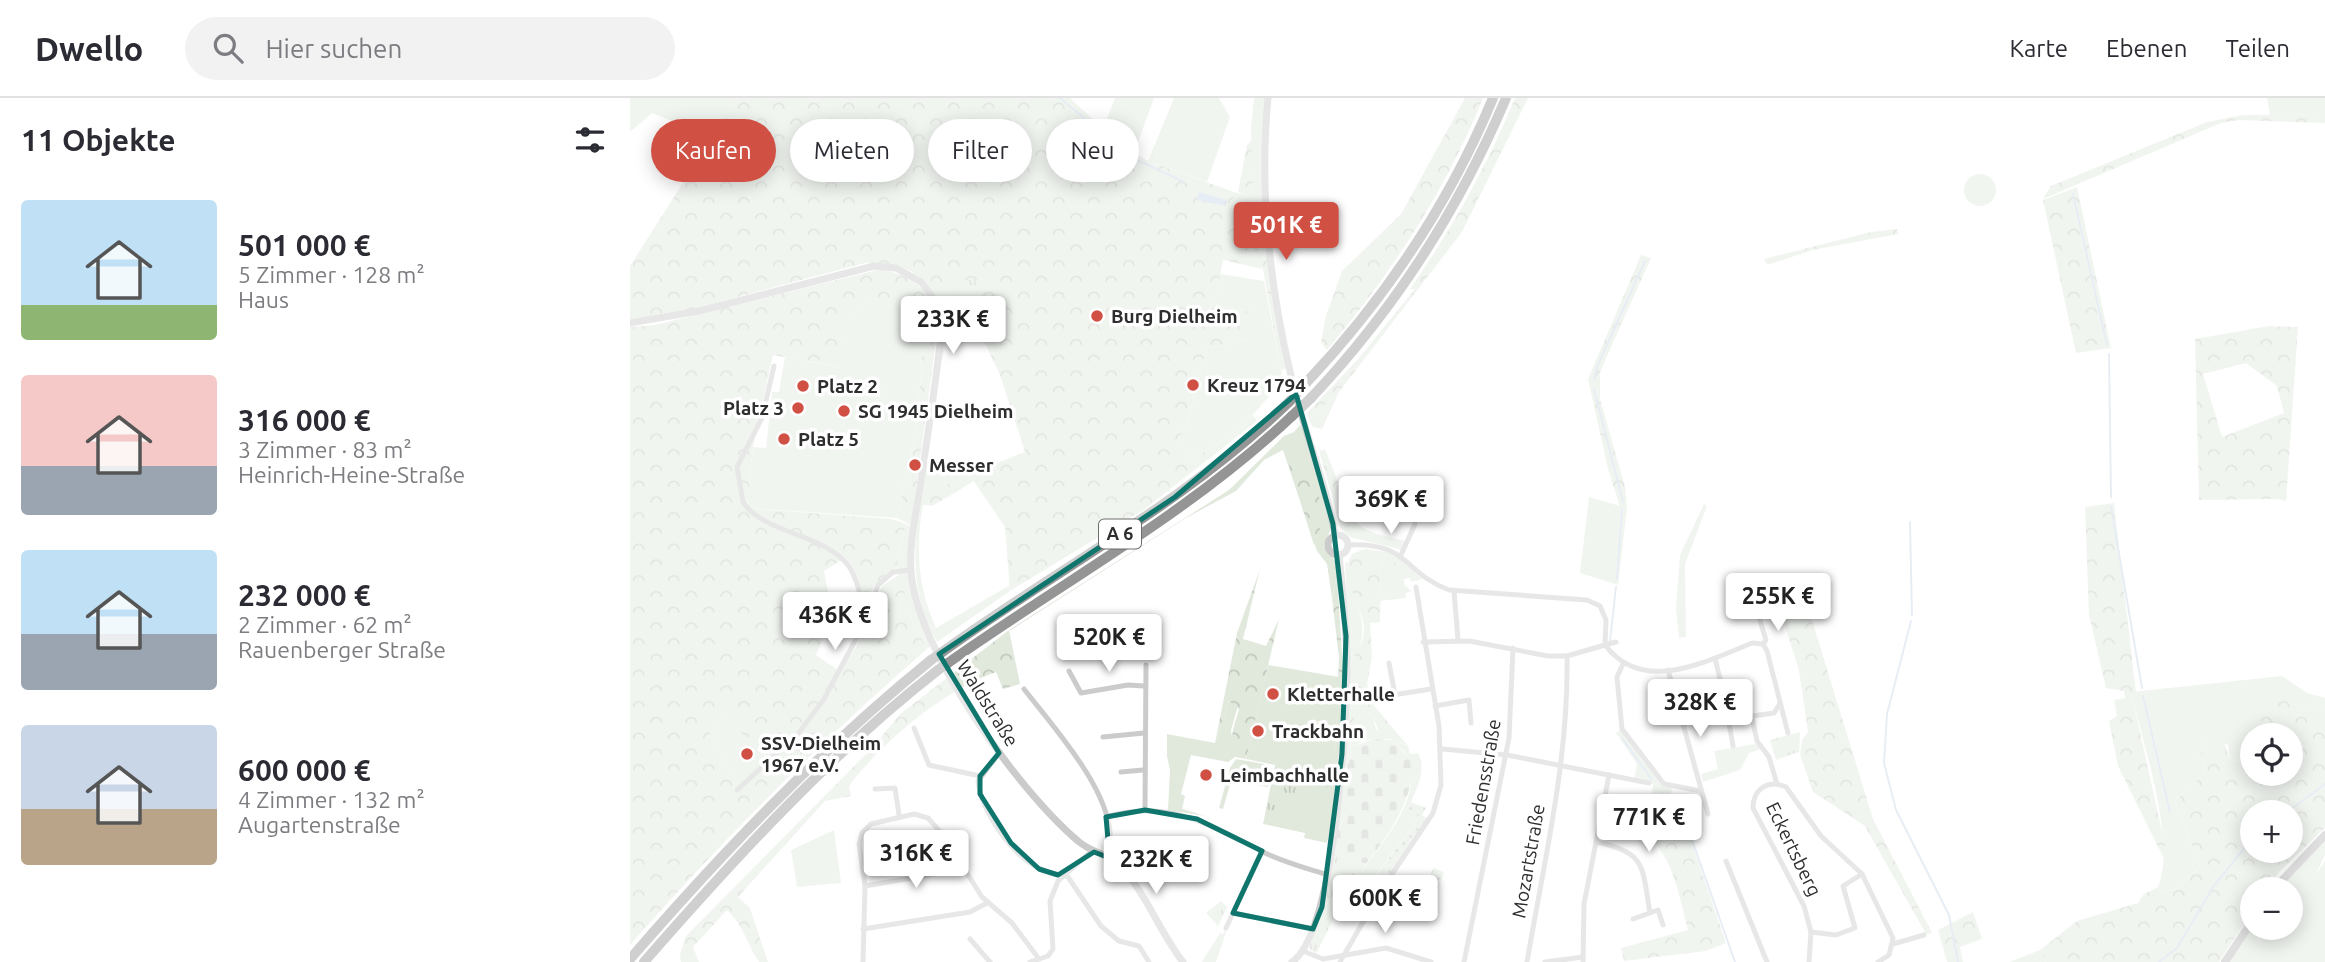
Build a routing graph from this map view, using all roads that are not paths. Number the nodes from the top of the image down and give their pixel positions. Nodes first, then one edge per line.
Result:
1 (1268, 98) edge
2 (1493, 98) edge
3 (1506, 98) edge
4 (630, 323) edge
5 (774, 366) dead end
6 (1415, 524) dead end
7 (1335, 535) junction
8 (1348, 545) junction
9 (1339, 555) junction
10 (1401, 555) junction
11 (911, 570) junction
12 (1416, 587) dead end
13 (1454, 591) junction
14 (867, 615) junction
15 (1759, 617) dead end
16 (1458, 640) junction
17 (1423, 642) junction
18 (1616, 642) dead end
19 (1763, 644) junction
20 (1605, 645) junction
21 (1513, 648) junction
22 (1567, 656) junction
23 (1715, 658) junction
24 (1390, 663) dead end
25 (1623, 664) junction
26 (1146, 665) dead end
27 (1668, 670) junction
28 (1069, 671) dead end
29 (1144, 686) junction
30 (1024, 689) dead end
31 (1431, 689) junction
32 (1395, 695) junction
33 (1380, 697) dead end
34 (1779, 705) junction
35 (1435, 706) junction
36 (1752, 717) junction
37 (1732, 719) junction
38 (1471, 723) dead end
39 (914, 728) dead end
40 (1144, 733) junction
41 (1788, 733) dead end
42 (1103, 737) dead end
43 (1734, 746) dead end
44 (1442, 749) junction
45 (999, 753) junction
46 (1507, 755) junction
47 (1561, 766) junction
48 (1143, 770) junction
49 (1121, 772) dead end
50 (1609, 775) junction
51 (980, 776) junction
52 (1649, 783) dead end
53 (1777, 784) junction
54 (875, 789) dead end
55 (737, 790) dead end
56 (1701, 791) junction
57 (1144, 810) junction
58 (1707, 814) dead end
59 (899, 815) junction
60 (1106, 817) junction
61 (2325, 835) edge
62 (1596, 842) junction
63 (1092, 851) junction
64 (1262, 851) junction
65 (1107, 857) junction
66 (1726, 861) dead end
67 (964, 869) junction
68 (1862, 874) junction
69 (1063, 875) junction
70 (1328, 875) junction
71 (2285, 877) edge
72 (1355, 882) dead end
73 (864, 886) junction
74 (1382, 889) junction
75 (987, 903) junction
76 (1233, 913) junction
77 (1650, 913) junction
78 (1633, 919) dead end
79 (1663, 925) dead end
80 (1226, 928) dead end
81 (863, 929) junction
82 (1312, 929) junction
83 (1811, 932) junction
84 (1924, 935) dead end
85 (970, 939) dead end
86 (2240, 939) edge
87 (1894, 944) junction
88 (1303, 951) junction
89 (1051, 953) junction
90 (1039, 959) junction
91 (1341, 959) edge
92 (1583, 959) edge
93 (630, 960) edge
94 (1426, 961) edge
95 (644, 962) edge
96 (863, 962) edge
97 (990, 962) edge
98 (1030, 962) edge
99 (1057, 962) edge
100 (1149, 962) edge
101 (1183, 962) edge
102 (1292, 962) edge
103 (1464, 962) edge
104 (1527, 962) edge
105 (1545, 962) edge
106 (1767, 962) edge
107 (1809, 962) edge
108 (1878, 962) edge
109 (2225, 962) edge

1 - 7 street
2 - 93 highway, A 6, bridge
3 - 95 highway, A 6, bridge
4 - 11 street, Waldstraße
5 - 14 street
6 - 10 street
7 - 8 street
7 - 9 street
8 - 9 street
8 - 10 street
9 - 70 street
10 - 13 street
11 - 14 street
11 - 45 street, Waldstraße
12 - 17 street
13 - 16 street
13 - 20 street
14 - 55 street
15 - 19 street
16 - 17 street
16 - 21 street
17 - 31 street
18 - 20 street
19 - 23 street
19 - 34 street
20 - 22 street
20 - 25 street
21 - 22 street
21 - 46 street, Friedensstraße
22 - 47 street, Mozartstraße
23 - 27 street
23 - 37 street
24 - 32 street
25 - 27 street
25 - 56 street
26 - 29 street
27 - 56 street
28 - 29 street
29 - 40 street
30 - 60 street
31 - 32 street
31 - 35 street
32 - 33 street
34 - 36 street
34 - 41 street
35 - 38 street
35 - 44 street
36 - 37 street
36 - 53 street
37 - 43 street
39 - 51 street
40 - 42 street
40 - 48 street
44 - 46 street
44 - 74 street
45 - 51 street
45 - 63 street, Waldstraße
46 - 47 street
46 - 103 street, Friedensstraße
47 - 50 street
47 - 104 street, Mozartstraße
48 - 49 street
48 - 57 street
50 - 52 street
50 - 62 street
51 - 69 street
53 - 68 street, Eckertsberg
53 - 83 street, Eckertsberg
54 - 59 street
56 - 58 street
57 - 60 street
57 - 64 street
59 - 67 street
59 - 73 street
60 - 65 street
61 - 71 main road
62 - 77 street
62 - 92 street
63 - 65 street, Waldstraße
63 - 69 street
64 - 70 street
64 - 76 street
65 - 101 street
66 - 106 street
67 - 73 street
67 - 75 street
68 - 83 street
68 - 87 street, Eckertsberg
69 - 89 street
69 - 100 street
70 - 82 street
72 - 74 street
73 - 81 street
74 - 91 street
75 - 81 street
75 - 90 street
76 - 80 street
76 - 82 street
77 - 78 street
77 - 79 street
81 - 96 street
82 - 88 street
83 - 107 street, Eckertsberg
84 - 87 street
85 - 97 street
86 - 109 main road
87 - 108 street
88 - 91 street
88 - 102 street
89 - 90 street
89 - 99 street
90 - 98 street
91 - 94 street
92 - 105 street

